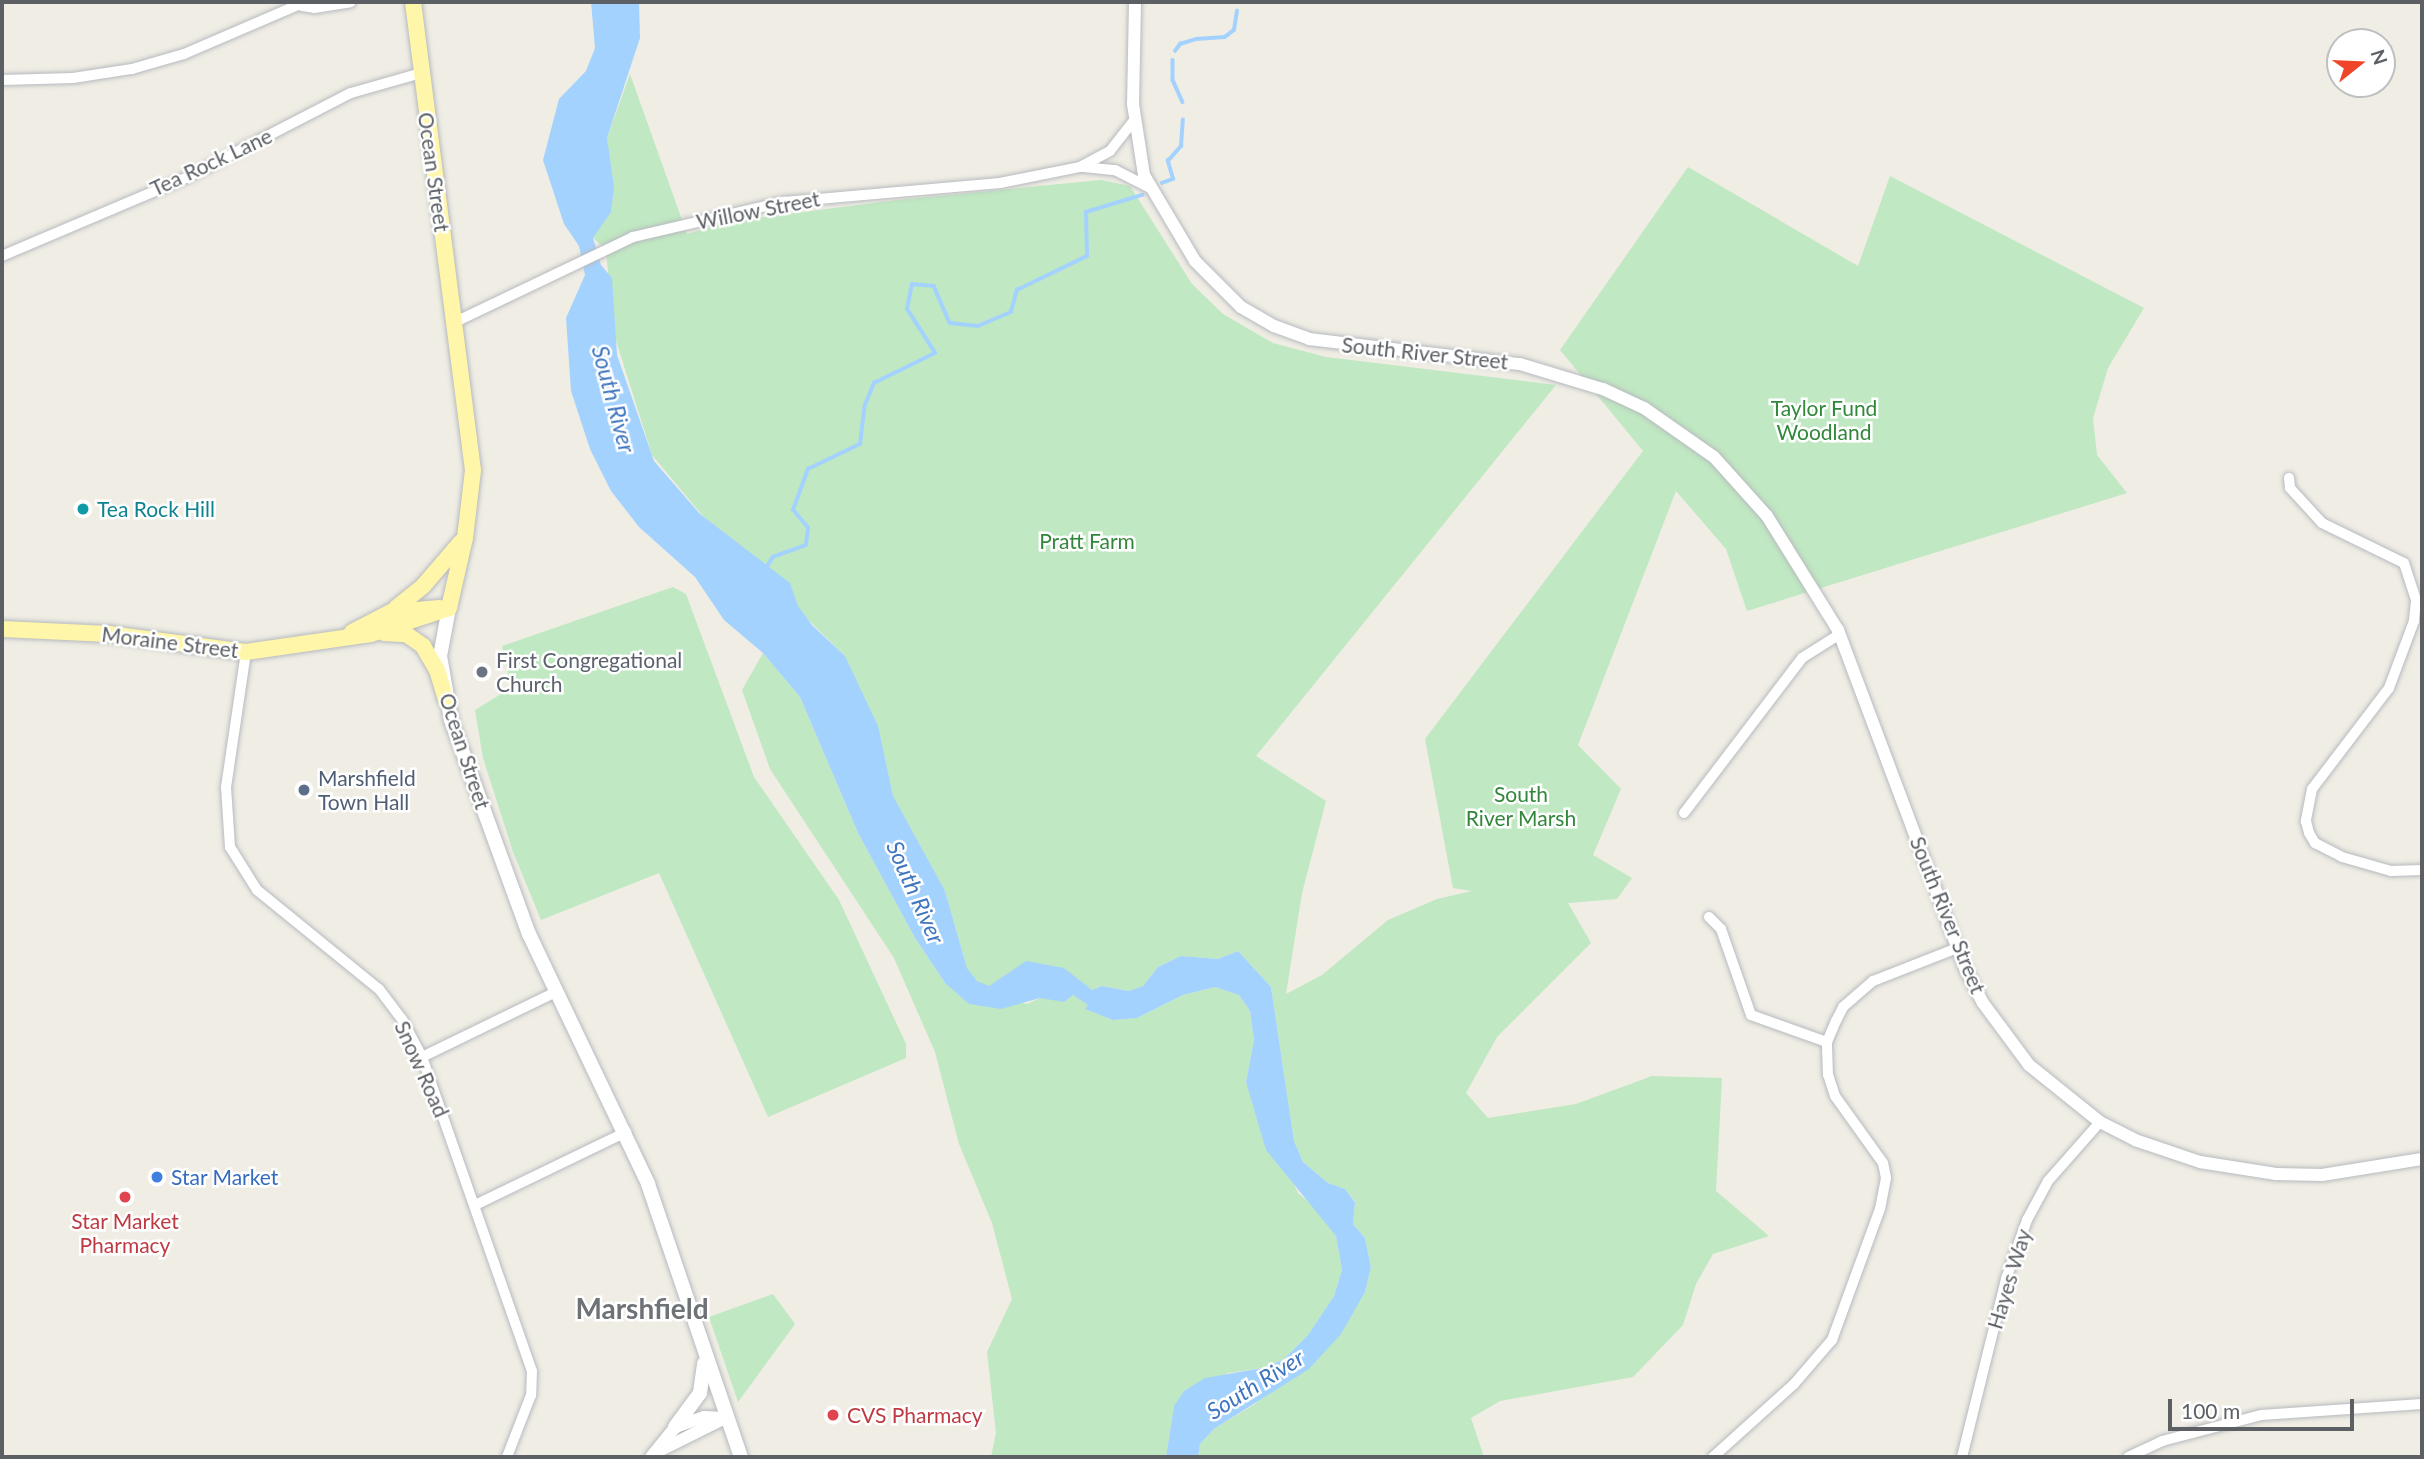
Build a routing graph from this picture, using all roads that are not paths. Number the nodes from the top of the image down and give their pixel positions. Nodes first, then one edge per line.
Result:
1 (351, 2) edge
2 (412, 2) edge
3 (1135, 2) edge
4 (304, 4) edge
5 (421, 73) junction
6 (2, 79) edge
7 (1134, 120) junction
8 (1080, 167) junction
9 (1150, 188) junction
10 (2, 256) edge
11 (456, 322) junction
12 (2289, 478) dead end
13 (465, 538) junction
14 (449, 608) junction
15 (391, 612) junction
16 (2, 629) edge
17 (371, 634) junction
18 (1840, 634) junction
19 (338, 639) junction
20 (246, 652) junction
21 (446, 700) junction
22 (1684, 813) dead end
23 (2422, 870) edge
24 (1709, 917) dead end
25 (1956, 948) junction
26 (554, 993) junction
27 (1827, 1042) junction
28 (422, 1057) junction
29 (2100, 1122) junction
30 (626, 1132) junction
31 (2422, 1159) edge
32 (475, 1205) junction
33 (704, 1355) junction
34 (2422, 1404) edge
35 (726, 1418) junction
36 (675, 1427) junction
37 (653, 1455) edge
38 (507, 1457) edge
39 (741, 1457) edge
40 (1713, 1457) edge
41 (1962, 1457) edge
42 (2128, 1457) edge

1 - 4 street
2 - 5 main road, Ocean Street
3 - 7 street, South River Street
4 - 6 street
5 - 10 street, Tea Rock Lane
5 - 11 main road, Ocean Street
7 - 8 street, Willow Street
7 - 9 street, South River Street
8 - 9 street, Willow Street
8 - 11 street, Willow Street
9 - 18 street, South River Street
11 - 13 main road, Ocean Street
12 - 23 street
13 - 14 main road, Ocean Street
13 - 15 main road
14 - 15 main road, Moraine Street
14 - 17 main road, Moraine Street
14 - 21 main road, Ocean Street
15 - 19 main road, Moraine Street
16 - 20 main road, Moraine Street
17 - 19 main road, Moraine Street
17 - 21 main road
18 - 22 street
18 - 25 street, South River Street
19 - 20 main road, Moraine Street
20 - 28 street, Snow Road
21 - 26 main road, Ocean Street
24 - 27 street
25 - 27 street
25 - 29 street, South River Street
26 - 28 street
26 - 30 main road, Ocean Street
27 - 40 street
28 - 32 street, Snow Road
29 - 31 street, South River Street
29 - 41 street, Hayes Way
30 - 32 street
30 - 33 main road, Ocean Street
32 - 38 street, Snow Road
33 - 35 main road, Ocean Street
33 - 36 main road
34 - 42 street
35 - 36 street
35 - 37 street
35 - 39 main road, Ocean Street
36 - 37 street

